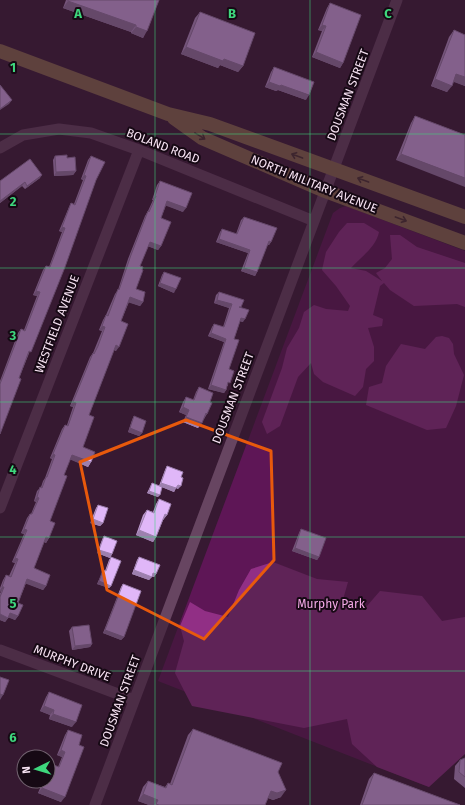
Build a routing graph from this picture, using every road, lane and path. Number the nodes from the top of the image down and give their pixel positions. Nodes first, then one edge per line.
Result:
1 (397, 0) edge
2 (0, 51) edge
3 (168, 114) junction
4 (0, 148) edge
5 (138, 150) junction
6 (334, 169) junction
7 (325, 191) junction
8 (465, 217) edge
9 (314, 221) junction
10 (465, 243) edge
11 (0, 508) edge
12 (0, 650) edge
13 (134, 700) junction
14 (95, 805) edge

1 - 6 street, DOUSMAN STREET
2 - 3 main road, NORTH MILITARY AVENUE
6 -> 3 main road, NORTH MILITARY AVENUE
3 -> 7 main road, NORTH MILITARY AVENUE
4 - 5 street, BOLAND ROAD
5 - 9 street, BOLAND ROAD
5 - 11 street, WESTFIELD AVENUE
6 - 7 street, DOUSMAN STREET
8 -> 6 main road, NORTH MILITARY AVENUE
7 - 9 street, DOUSMAN STREET
7 -> 10 main road, NORTH MILITARY AVENUE
9 - 13 street, DOUSMAN STREET
12 - 13 street, MURPHY DRIVE
13 - 14 street, DOUSMAN STREET

